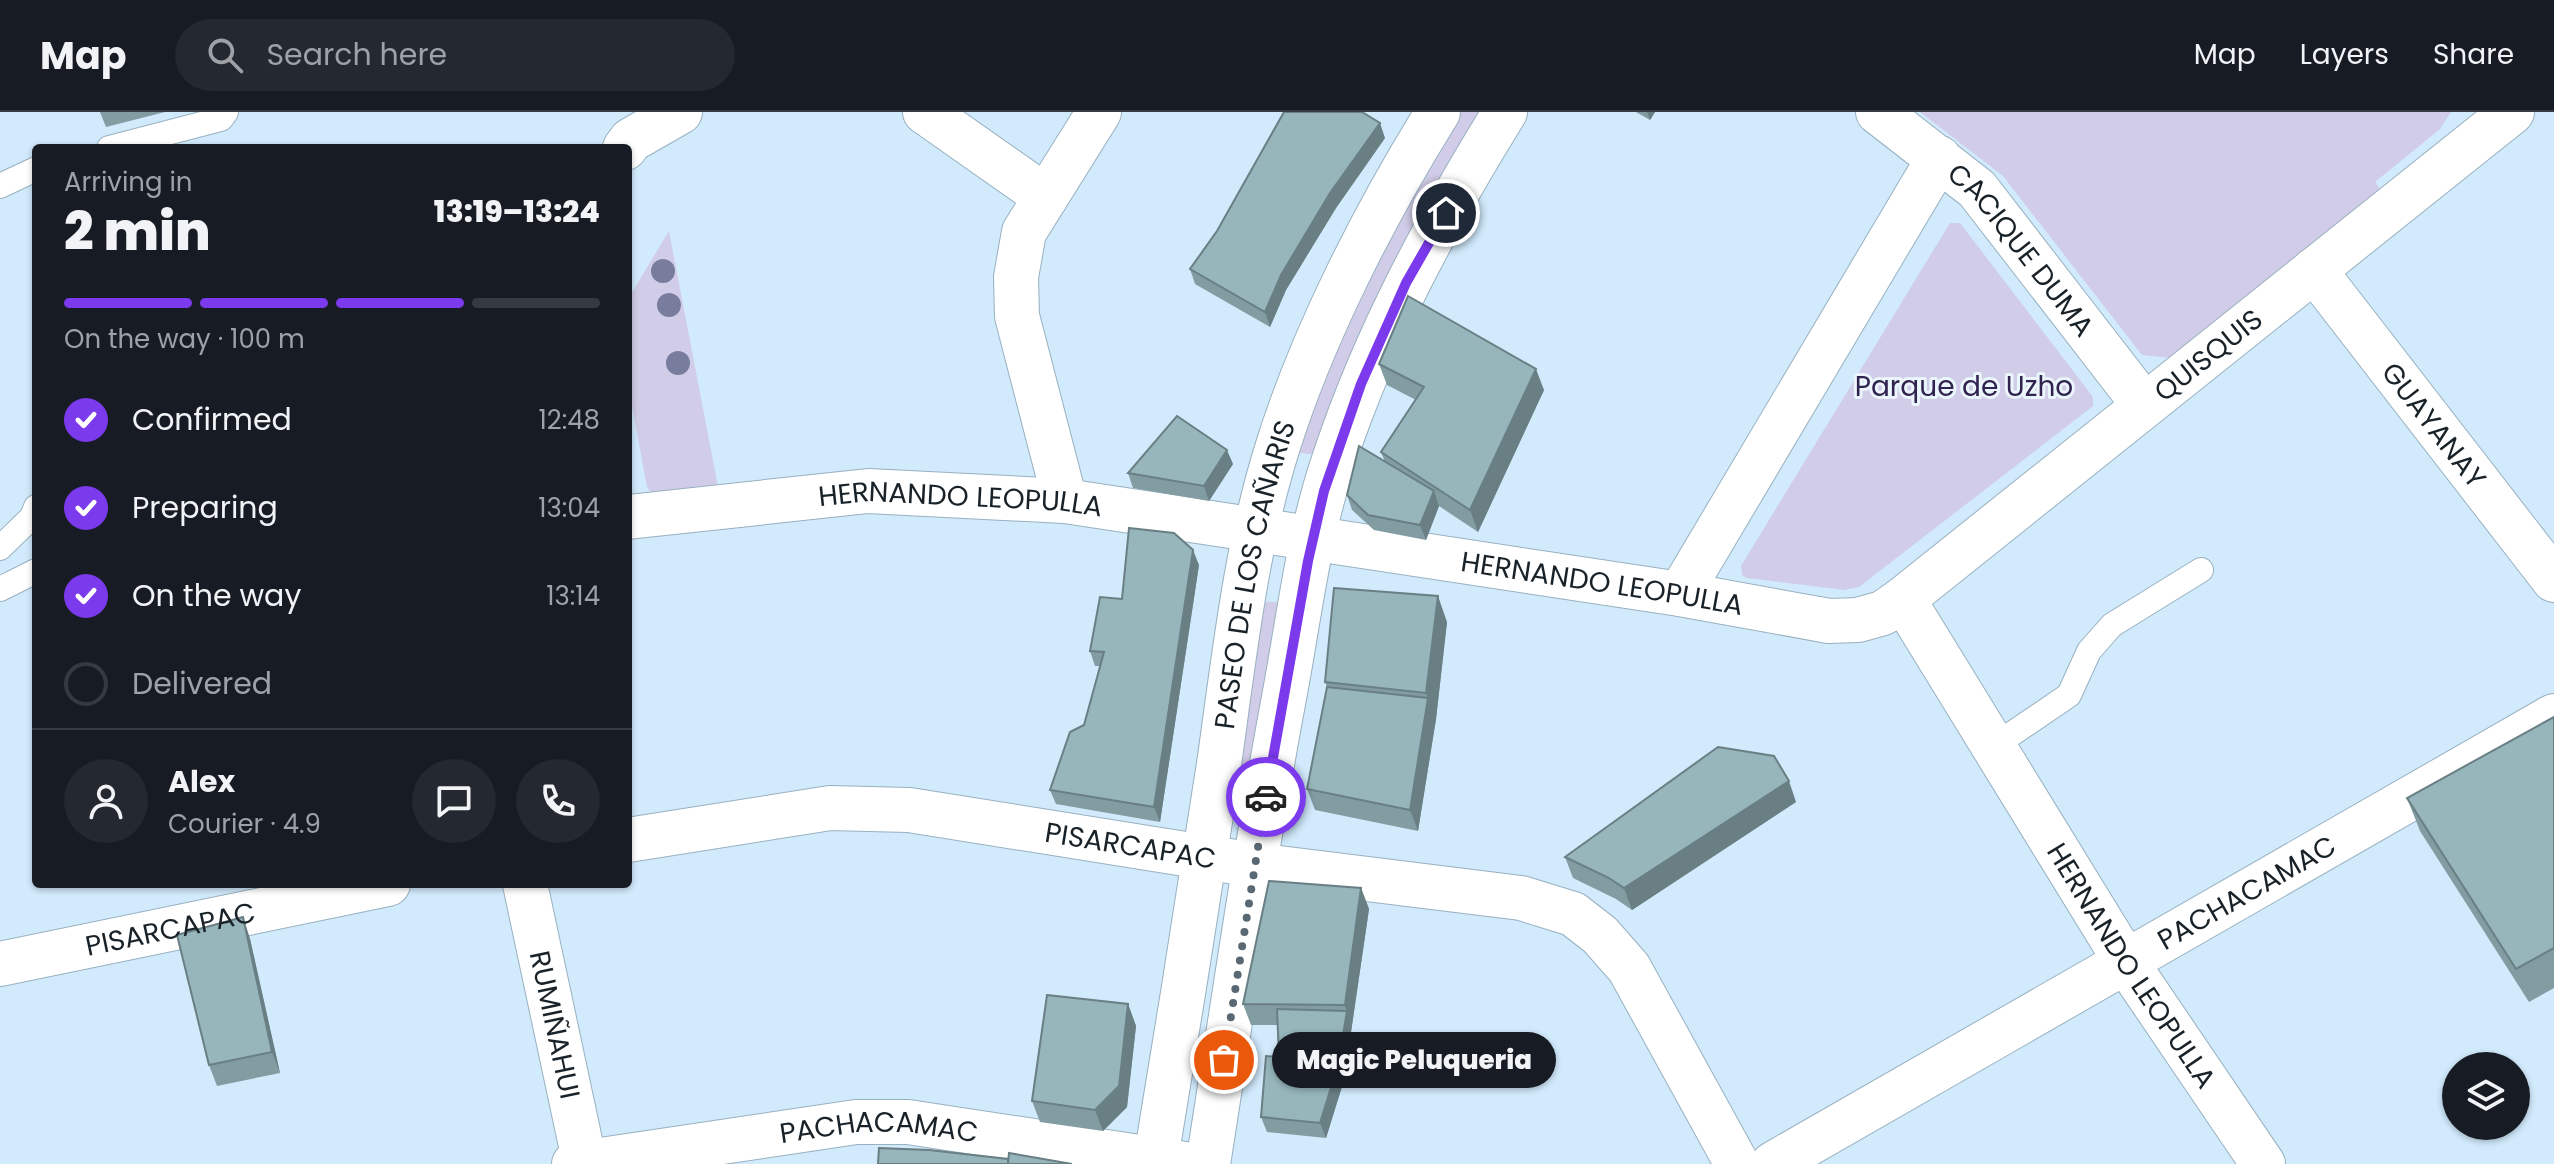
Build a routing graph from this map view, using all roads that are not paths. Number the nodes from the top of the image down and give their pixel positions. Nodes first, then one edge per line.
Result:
1 (226, 112) edge
2 (680, 112) edge
3 (925, 112) edge
4 (1099, 112) edge
5 (1438, 112) edge
6 (1505, 112) edge
7 (1878, 112) edge
8 (2512, 112) edge
9 (124, 144) edge
10 (628, 144) edge
11 (1939, 158) junction
12 (32, 171) edge
13 (0, 186) edge
14 (1046, 197) junction
15 (2314, 270) junction
16 (2144, 405) junction
17 (1065, 501) junction
18 (632, 508) edge
19 (32, 517) edge
20 (1255, 531) junction
21 (1313, 539) junction
22 (0, 548) edge
23 (2201, 570) dead end
24 (32, 573) edge
25 (2554, 580) edge
26 (0, 589) edge
27 (1680, 594) junction
28 (1903, 599) junction
29 (2554, 716) edge
30 (1994, 746) junction
31 (632, 839) edge
32 (1204, 856) junction
33 (1254, 865) junction
34 (369, 888) edge
35 (526, 888) edge
36 (2126, 962) junction
37 (0, 964) edge
38 (1165, 1162) edge
39 (581, 1163) edge
40 (1208, 1164) edge
41 (1737, 1164) edge
42 (1773, 1164) edge
43 (2263, 1164) edge

1 - 9 lane
2 - 10 street
3 - 14 street
4 - 14 street
5 - 20 street, PASEO DE LOS CAÑARIS
6 - 21 street, PASEO DE LOS CAÑARIS
7 - 11 street, CACIQUE DUMA
8 - 15 street, QUISQUIS
11 - 16 street, CACIQUE DUMA
11 - 27 street
12 - 13 lane
14 - 17 street
15 - 16 street, QUISQUIS
15 - 25 street, GUAYANAY
16 - 28 street, QUISQUIS
17 - 18 street, HERNANDO LEOPULLA
17 - 20 street, HERNANDO LEOPULLA
19 - 22 lane
20 - 21 street, HERNANDO LEOPULLA
20 - 32 street, PASEO DE LOS CAÑARIS
21 - 27 street, HERNANDO LEOPULLA
21 - 33 street, PASEO DE LOS CAÑARIS
23 - 30 lane
24 - 26 lane
27 - 28 street, HERNANDO LEOPULLA
28 - 30 street, HERNANDO LEOPULLA
29 - 36 street, PACHACAMAC
30 - 36 street, HERNANDO LEOPULLA
31 - 32 street, PISARCAPAC
32 - 33 street, PISARCAPAC
32 - 38 street, PASEO DE LOS CAÑARIS
33 - 40 street, PASEO DE LOS CAÑARIS
33 - 41 street, PISARCAPAC
34 - 37 street, PISARCAPAC
35 - 39 street, RUMIÑAHUI
36 - 42 street, PACHACAMAC
36 - 43 street, HERNANDO LEOPULLA
38 - 39 street, PACHACAMAC

